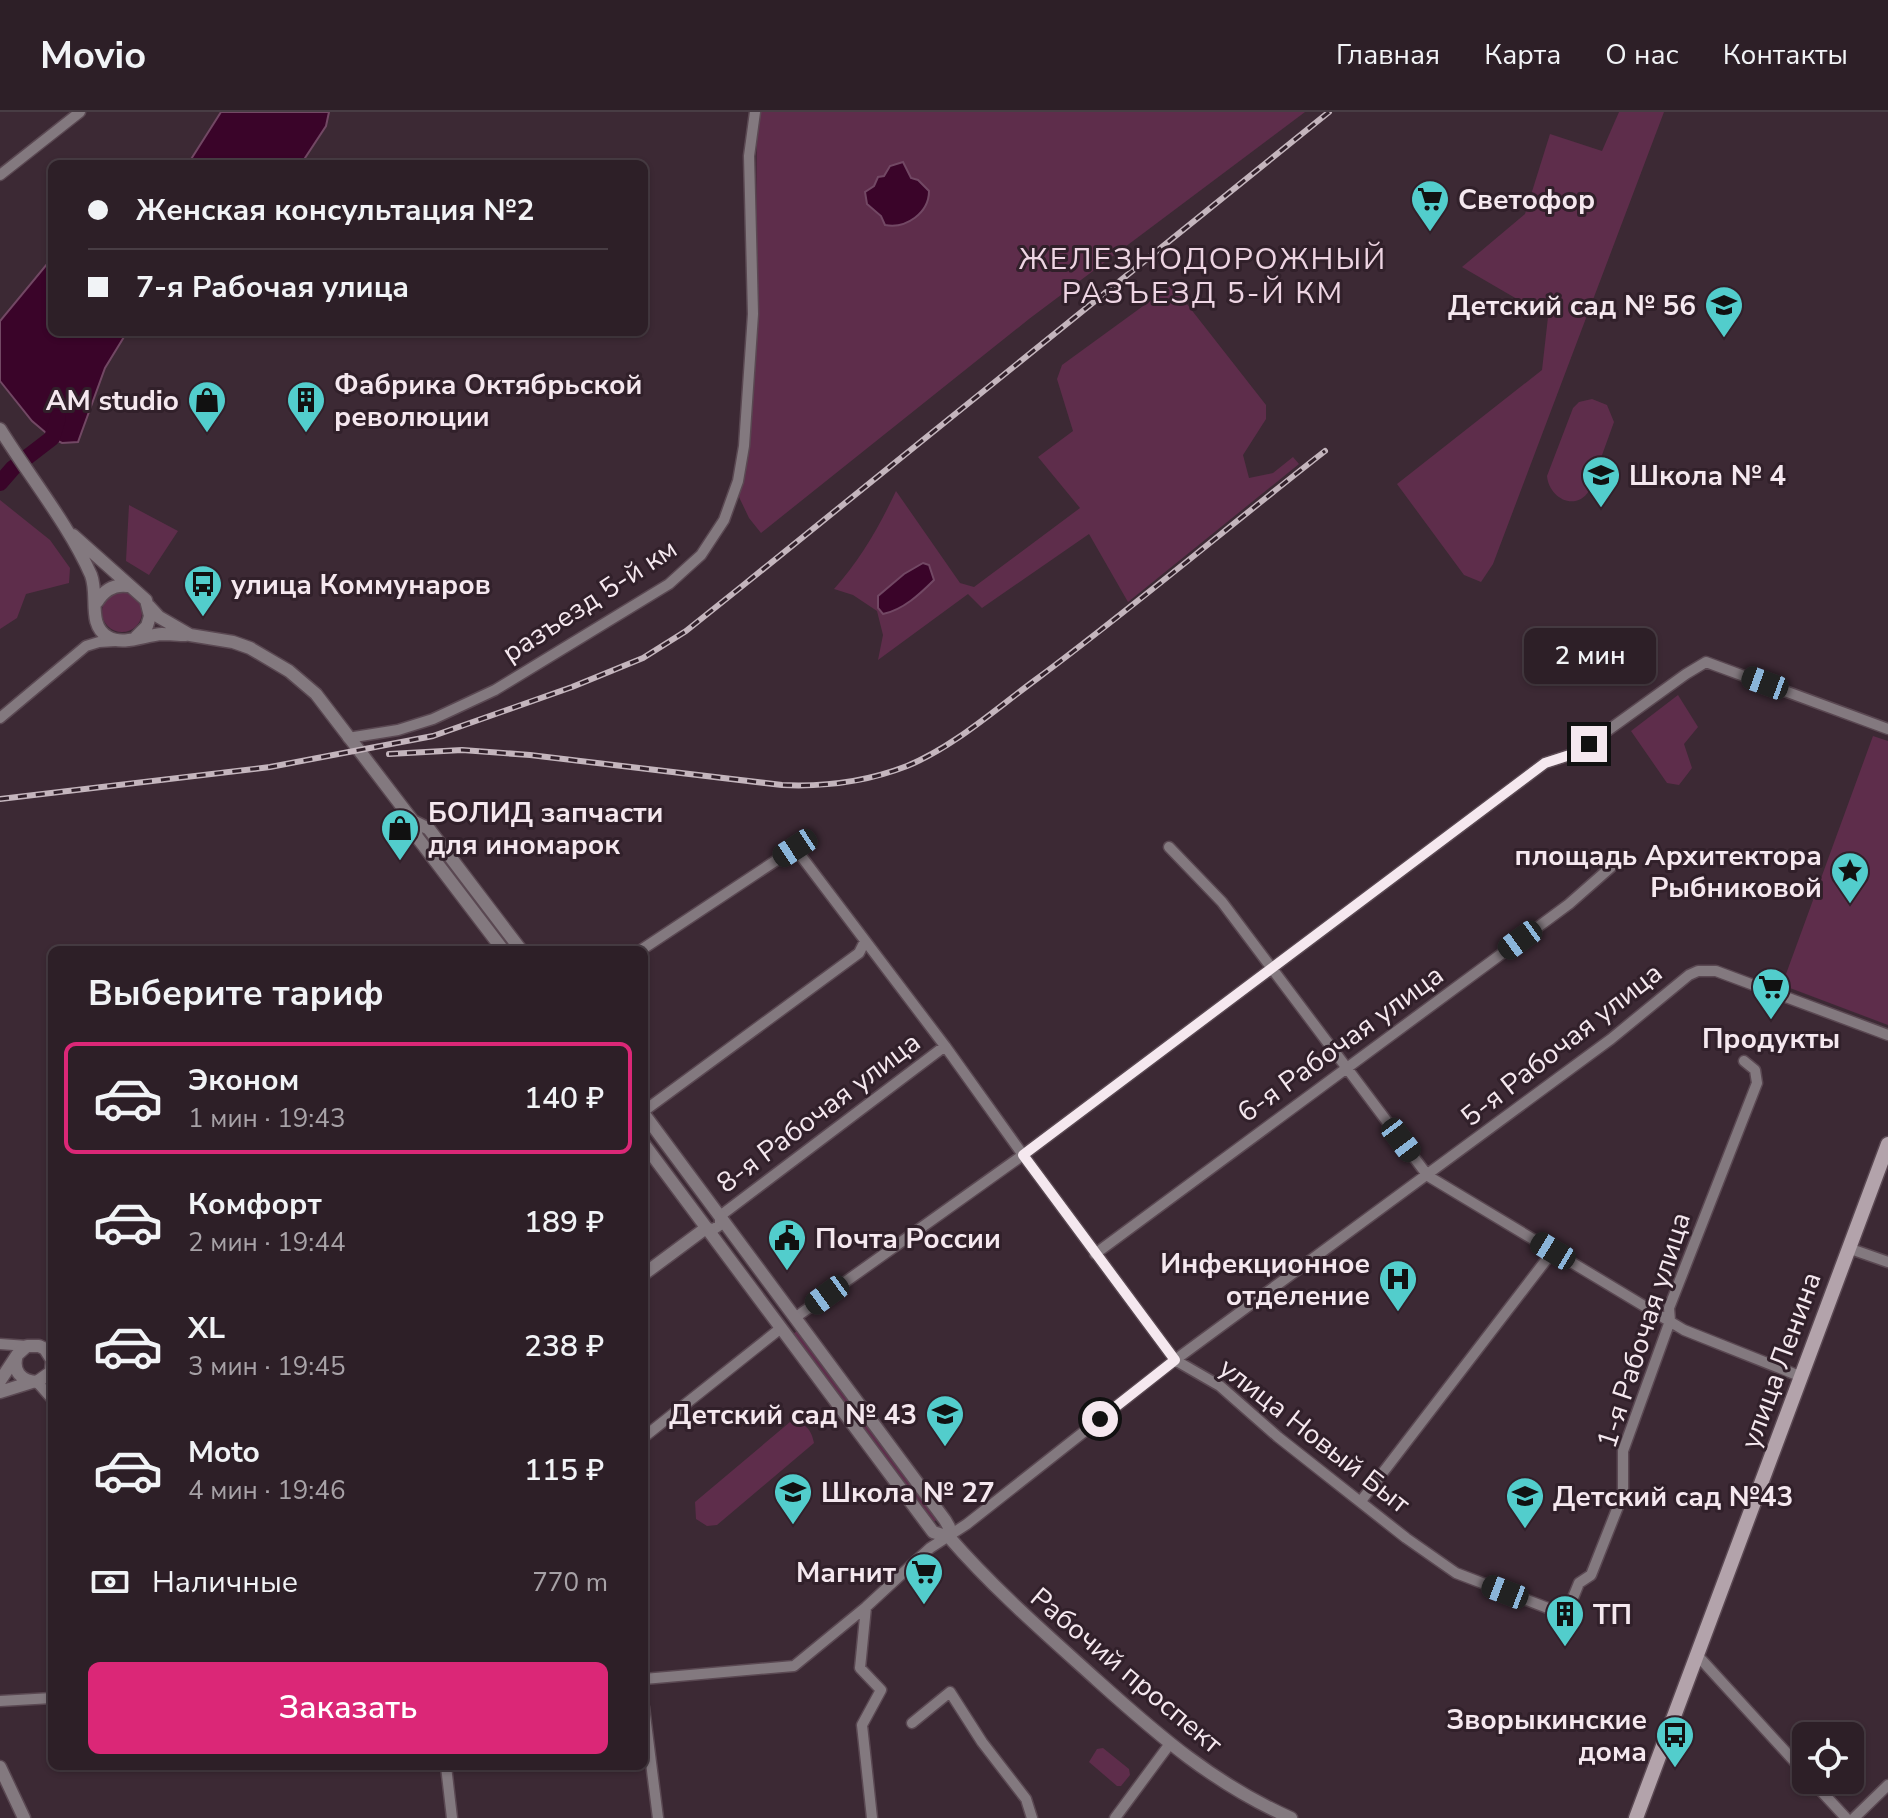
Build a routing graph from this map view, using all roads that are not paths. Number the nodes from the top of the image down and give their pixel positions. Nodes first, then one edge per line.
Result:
1 (80, 112) edge
2 (755, 112) edge
3 (0, 175) edge
4 (0, 429) edge
5 (62, 525) junction
6 (128, 586) junction
7 (97, 602) junction
8 (149, 606) junction
9 (95, 618) junction
10 (190, 635) junction
11 (135, 638) junction
12 (117, 640) junction
13 (86, 646) junction
14 (0, 718) edge
15 (1888, 729) edge
16 (348, 738) junction
17 (413, 821) junction
18 (1169, 847) dead end
19 (1611, 867) dead end
20 (865, 941) junction
21 (500, 946) edge
22 (518, 946) edge
23 (647, 946) edge
24 (1272, 970) junction
25 (1888, 1035) edge
26 (945, 1046) junction
27 (1744, 1061) dead end
28 (1347, 1068) junction
29 (648, 1109) edge
30 (648, 1117) edge
31 (1888, 1144) edge
32 (648, 1149) edge
33 (1023, 1155) junction
34 (1428, 1176) junction
35 (717, 1212) junction
36 (703, 1224) junction
37 (1848, 1248) junction
38 (1553, 1251) junction
39 (1095, 1254) junction
40 (1888, 1262) edge
41 (648, 1271) edge
42 (796, 1317) junction
43 (1670, 1321) junction
44 (781, 1328) junction
45 (0, 1344) edge
46 (48, 1351) edge
47 (0, 1356) edge
48 (18, 1360) junction
49 (1175, 1360) junction
50 (48, 1374) edge
51 (1802, 1377) junction
52 (0, 1381) edge
53 (34, 1382) junction
54 (0, 1392) edge
55 (48, 1395) edge
56 (648, 1434) edge
57 (1361, 1501) junction
58 (949, 1537) junction
59 (866, 1607) junction
60 (1566, 1615) joint
61 (1698, 1656) junction
62 (648, 1679) edge
63 (48, 1698) edge
64 (0, 1701) edge
65 (912, 1723) dead end
66 (648, 1739) edge
67 (1169, 1745) junction
68 (1792, 1759) edge
69 (0, 1767) edge
70 (446, 1770) edge
71 (1888, 1785) edge
72 (1824, 1794) edge
73 (24, 1818) edge
74 (452, 1818) edge
75 (658, 1818) edge
76 (872, 1818) edge
77 (1032, 1818) edge
78 (1115, 1818) edge
79 (1291, 1818) edge
80 (1636, 1818) edge
81 (1846, 1818) edge
82 (1854, 1818) edge

1 - 3 street
2 - 16 street, разъезд 5-й км
4 - 5 street
5 - 6 street
5 - 7 street
6 - 7 street
6 - 8 street
7 - 9 street
8 - 10 street
8 - 11 street
9 - 12 street
9 - 13 street
10 - 11 street
10 - 16 street
11 - 12 street
12 - 13 street
13 - 14 street
15 - 24 street
16 - 17 street
17 - 21 street
17 - 22 street
18 - 24 street
19 - 28 street, 6-я Рабочая улица
20 - 23 street, улица Новый Быт
20 - 26 street, улица Новый Быт
20 - 29 street
24 - 28 street
24 - 33 street
25 - 34 street, 5-я Рабочая улица
26 - 33 street, улица Новый Быт
26 - 35 street, 8-я Рабочая улица
27 - 43 street, 1-я Рабочая улица
28 - 34 street
28 - 39 street, 6-я Рабочая улица
30 - 35 street, Рабочий проспект
31 - 37 main road, улица Ленина
32 - 36 street, Рабочий проспект
33 - 39 street, улица Новый Быт
33 - 42 street
34 - 38 street
34 - 49 street, 5-я Рабочая улица
35 - 36 street
35 - 36 street
35 - 42 street, Рабочий проспект
36 - 41 street, 8-я Рабочая улица
36 - 44 street, Рабочий проспект
37 - 40 street
37 - 51 main road, улица Ленина
38 - 43 street
38 - 57 street
39 - 49 street, улица Новый Быт
42 - 58 street, Рабочий проспект
43 - 51 street
43 - 60 street, 1-я Рабочая улица
44 - 56 street
44 - 58 street, Рабочий проспект
45 - 48 street
46 - 48 street
47 - 48 street
48 - 52 street
48 - 53 street
49 - 57 street, улица Новый Быт
49 - 58 street, 5-я Рабочая улица
50 - 53 street
51 - 61 main road, улица Ленина
53 - 54 street
53 - 55 street
57 - 60 street, улица Новый Быт
58 - 59 street, 5-я Рабочая улица
58 - 67 street, Рабочий проспект
59 - 62 street, 5-я Рабочая улица
59 - 76 street
61 - 68 street
61 - 80 main road, улица Ленина
63 - 64 street
65 - 77 street
66 - 75 street
67 - 78 street
67 - 79 street, Рабочий проспект
69 - 73 street
70 - 74 street
71 - 82 street
72 - 81 street

